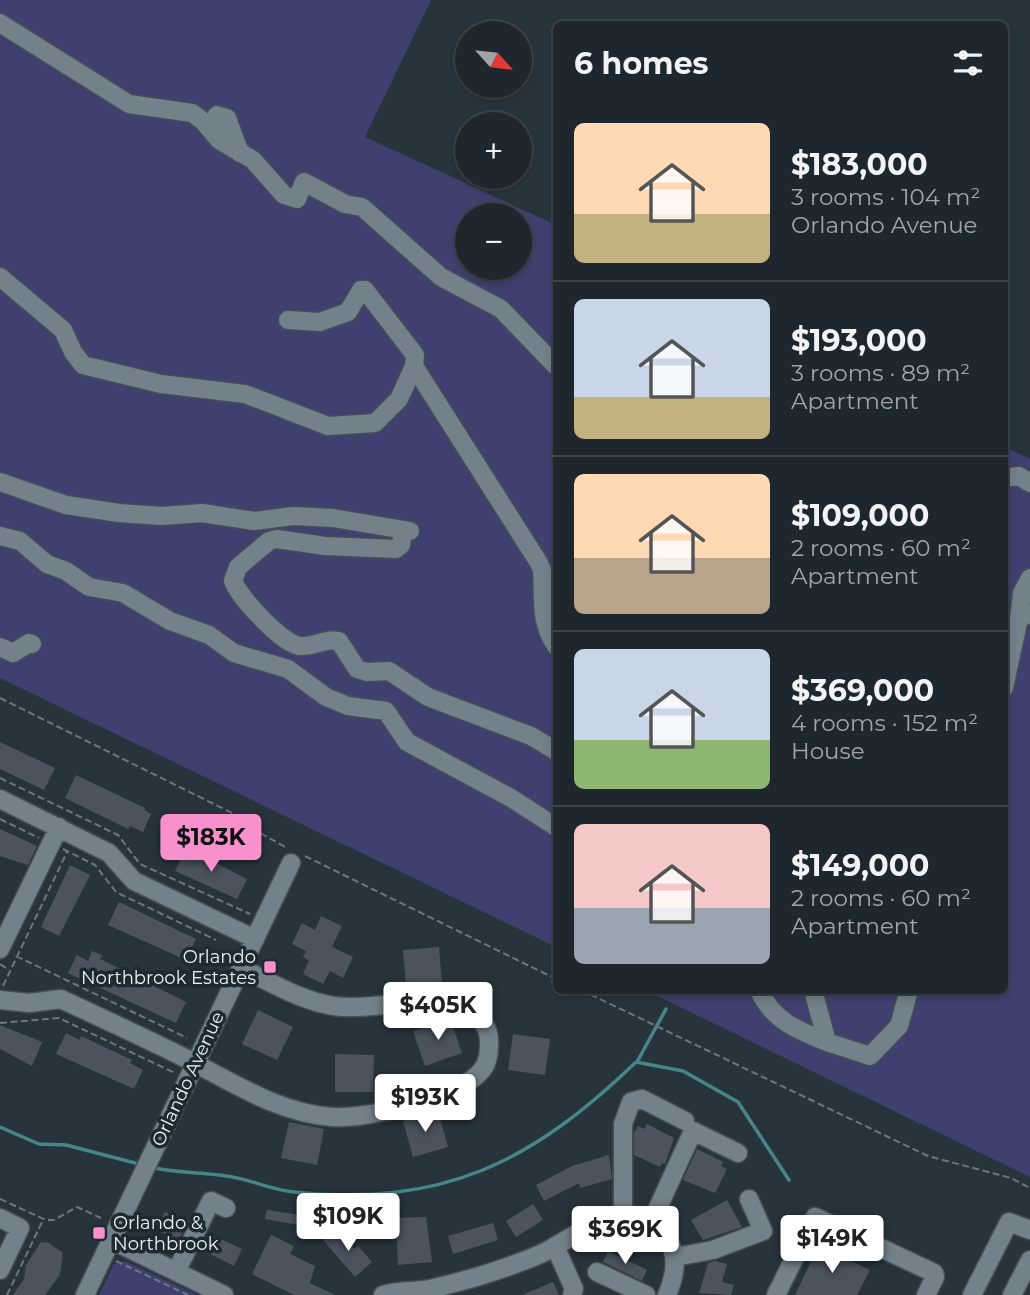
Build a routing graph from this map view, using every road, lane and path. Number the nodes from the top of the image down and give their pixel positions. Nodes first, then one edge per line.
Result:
1 (0, 23) edge
2 (0, 276) edge
3 (288, 320) dead end
4 (553, 363) edge
5 (414, 366) junction
6 (1008, 477) edge
7 (0, 482) edge
8 (1030, 482) edge
9 (0, 536) edge
10 (1030, 578) edge
11 (1025, 616) edge
12 (553, 641) edge
13 (32, 644) dead end
14 (0, 647) edge
15 (1008, 674) edge
16 (0, 698) edge
17 (553, 749) edge
18 (0, 778) edge
19 (0, 799) edge
20 (0, 819) edge
21 (553, 825) edge
22 (59, 840) junction
23 (294, 856) junction
24 (264, 920) junction
25 (255, 939) junction
26 (216, 940) dead end
27 (8, 953) edge
28 (0, 964) edge
29 (241, 968) junction
30 (10, 970) junction
31 (553, 978) edge
32 (0, 993) edge
33 (589, 994) edge
34 (762, 994) edge
35 (814, 994) edge
36 (907, 994) edge
37 (0, 1000) edge
38 (0, 1023) edge
39 (187, 1038) dead end
40 (827, 1042) junction
41 (191, 1071) junction
42 (685, 1121) dead end
43 (738, 1153) dead end
44 (1030, 1188) edge
45 (0, 1199) edge
46 (749, 1199) dead end
47 (226, 1208) dead end
48 (624, 1215) junction
49 (0, 1218) edge
50 (101, 1218) dead end
51 (43, 1219) junction
52 (648, 1221) junction
53 (1030, 1230) edge
54 (555, 1246) junction
55 (107, 1248) junction
56 (675, 1257) junction
57 (1030, 1259) edge
58 (0, 1270) edge
59 (176, 1272) junction
60 (597, 1272) dead end
61 (7, 1295) edge
62 (85, 1295) edge
63 (188, 1295) edge
64 (224, 1295) edge
65 (383, 1295) edge
66 (572, 1295) edge
67 (646, 1295) edge
68 (667, 1295) edge
69 (776, 1295) edge
70 (926, 1295) edge
71 (972, 1295) edge
72 (1012, 1295) edge

1 - 4 street
2 - 5 street
3 - 5 street
5 - 12 street
6 - 8 street
7 - 17 street
9 - 21 street
10 - 11 street
11 - 15 street
13 - 14 street
16 - 23 path
18 - 24 path
19 - 22 street
20 - 22 path
22 - 25 street
22 - 26 path
22 - 27 street
22 - 27 path
23 - 24 street, Orlando Avenue
23 - 31 path
24 - 25 street, Orlando Avenue
25 - 29 street, Orlando Avenue
27 - 30 path
27 - 39 path
28 - 30 path
29 - 41 street, Orlando Avenue
29 - 41 street
30 - 32 path
33 - 44 path
34 - 40 street
35 - 40 street
36 - 40 street
37 - 41 street
38 - 41 path
41 - 55 street, Orlando Avenue
42 - 48 street
43 - 52 street
45 - 51 path
46 - 56 street
47 - 59 street
48 - 52 street
48 - 54 street
49 - 58 street
50 - 51 path
51 - 61 path
52 - 56 street
53 - 71 street
54 - 65 street
54 - 66 street
55 - 59 street
55 - 62 street, Orlando Avenue
55 - 63 path
56 - 68 street
57 - 72 street
59 - 64 street
60 - 67 street
69 - 70 street

